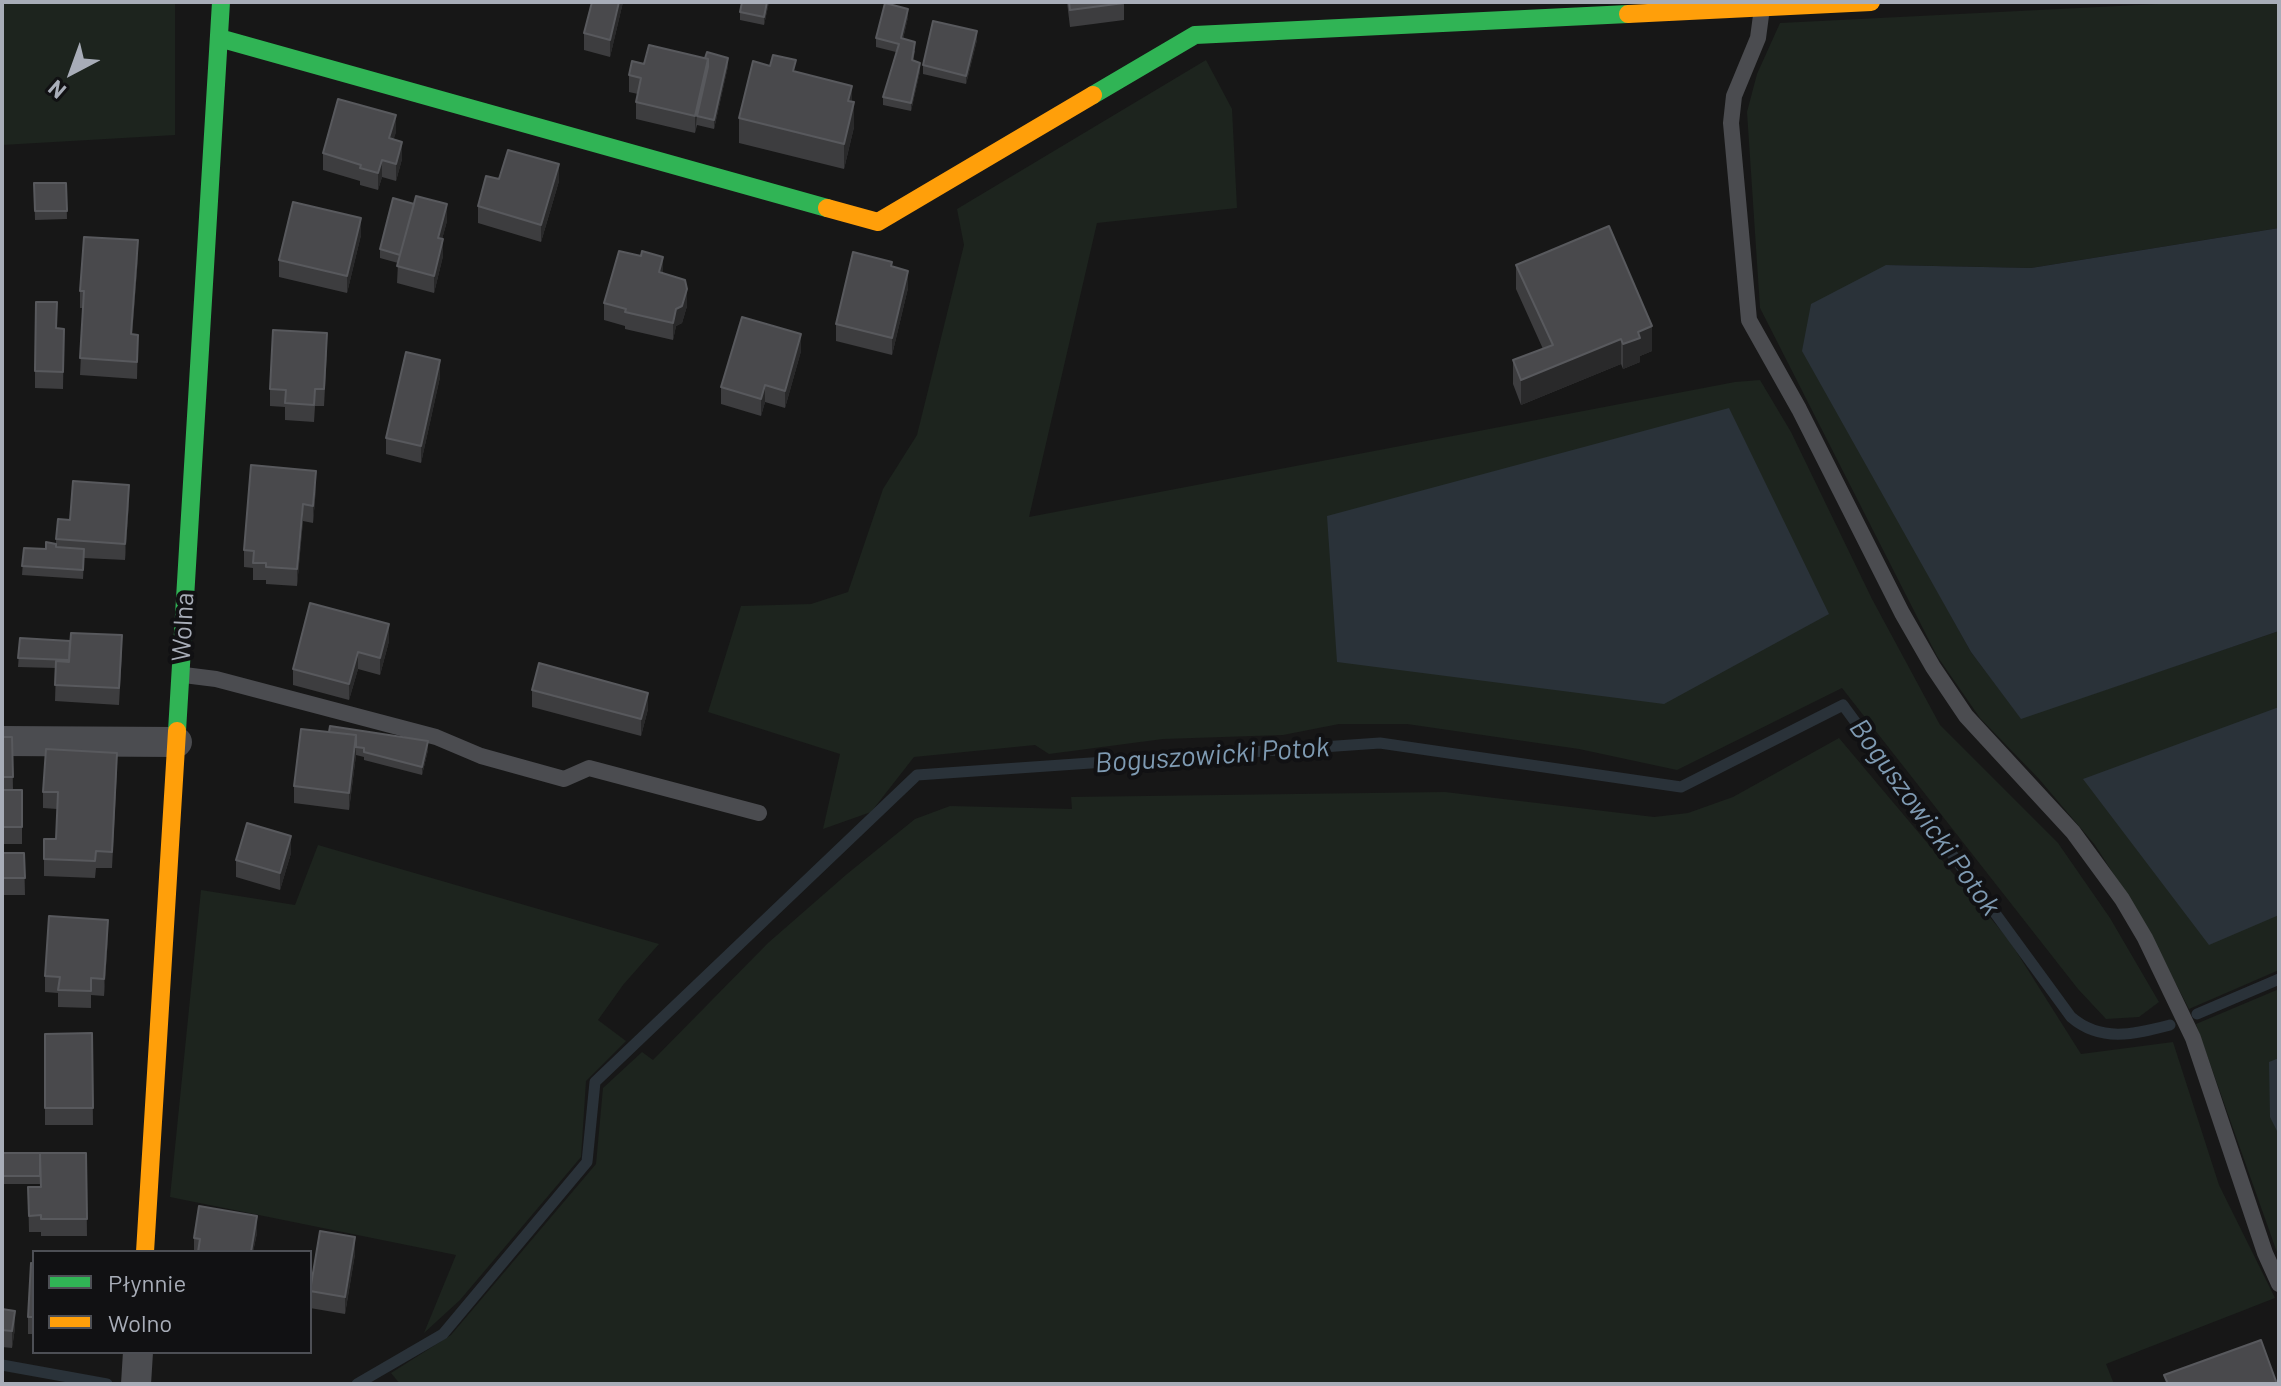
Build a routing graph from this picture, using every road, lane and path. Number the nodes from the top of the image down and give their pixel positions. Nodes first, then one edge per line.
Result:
1 (221, 2) edge
2 (1871, 2) edge
3 (1785, 4) edge
4 (1762, 7) junction
5 (219, 38) junction
6 (181, 675) junction
7 (2, 741) edge
8 (177, 742) junction
9 (759, 813) dead end
10 (145, 1250) edge
11 (2279, 1284) edge

1 - 5 street, Wolna
2 - 3 street
3 - 4 street
4 - 5 street
4 - 11 lane
5 - 6 street, Wolna
6 - 8 street, Wolna
6 - 9 lane
7 - 8 street
8 - 10 street, Wolna

